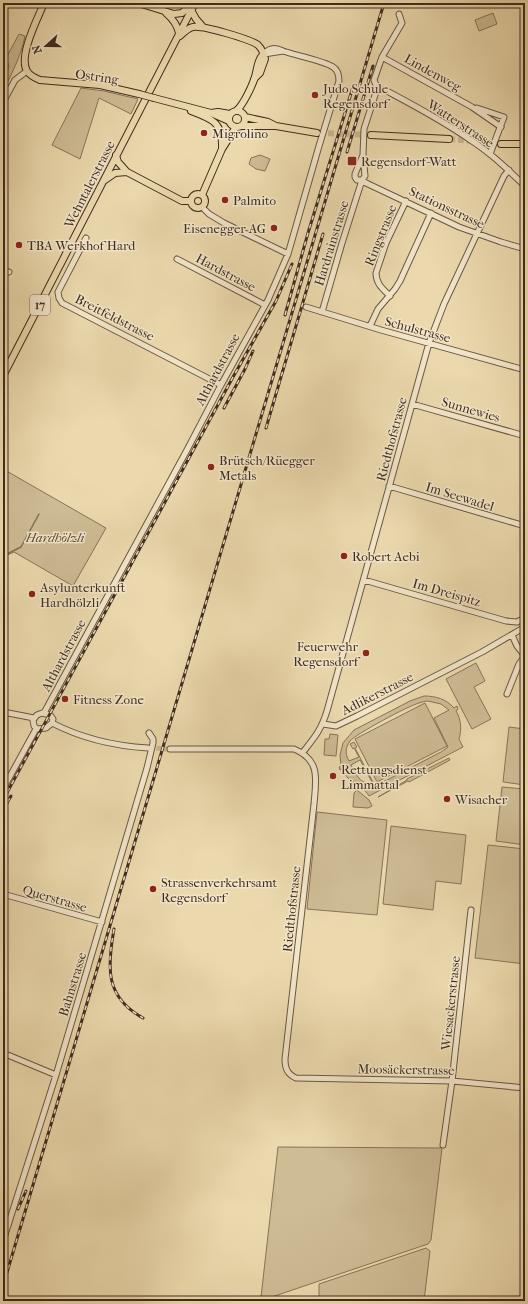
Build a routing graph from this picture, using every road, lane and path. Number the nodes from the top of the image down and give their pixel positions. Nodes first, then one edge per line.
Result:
1 (44, 3) edge
2 (138, 3) edge
3 (194, 3) edge
4 (191, 10) junction
5 (164, 12) junction
6 (399, 14) dead end
7 (203, 27) junction
8 (179, 33) junction
9 (176, 40) junction
10 (264, 54) junction
11 (382, 57) junction
12 (27, 71) junction
13 (378, 90) junction
14 (247, 95) junction
15 (3, 102) edge
16 (183, 105) junction
17 (472, 107) junction
18 (237, 110) junction
19 (212, 113) junction
20 (230, 114) junction
21 (244, 115) junction
22 (229, 122) junction
23 (239, 126) junction
24 (276, 126) junction
25 (501, 127) junction
26 (317, 133) tunnel mouth
27 (371, 135) tunnel mouth
28 (449, 139) tunnel mouth
29 (501, 144) tunnel mouth
30 (525, 144) edge
31 (223, 147) junction
32 (490, 154) junction
33 (116, 155) junction
34 (363, 155) junction
35 (509, 170) junction
36 (127, 172) junction
37 (362, 180) junction
38 (103, 181) junction
39 (525, 186) edge
40 (202, 195) junction
41 (190, 201) junction
42 (406, 201) junction
43 (202, 207) junction
44 (431, 213) junction
45 (476, 234) junction
46 (86, 238) dead end
47 (525, 249) edge
48 (288, 254) junction
49 (177, 259) dead end
50 (3, 270) edge
51 (9, 272) dead end
52 (390, 296) junction
53 (265, 305) junction
54 (306, 307) dead end
55 (322, 312) junction
56 (370, 326) junction
57 (429, 342) junction
58 (525, 370) edge
59 (3, 376) edge
60 (220, 385) junction
61 (412, 404) junction
62 (525, 436) edge
63 (389, 486) junction
64 (525, 526) edge
65 (364, 580) junction
66 (525, 618) edge
67 (525, 627) edge
68 (512, 635) junction
69 (525, 656) edge
70 (507, 694) dead end
71 (3, 712) edge
72 (44, 713) junction
73 (34, 718) junction
74 (52, 723) junction
75 (323, 724) junction
76 (36, 729) junction
77 (149, 733) dead end
78 (148, 748) tunnel mouth
79 (170, 749) tunnel mouth
80 (302, 752) junction
81 (3, 789) edge
82 (3, 894) edge
83 (471, 910) dead end
84 (102, 922) junction
85 (3, 1053) edge
86 (288, 1072) joint
87 (56, 1075) junction
88 (452, 1080) junction
89 (525, 1088) edge
90 (443, 1146) dead end
91 (3, 1241) edge

1 - 12 main road
2 - 5 main road
3 - 4 main road, Wehntalerstrasse / 17
3 - 5 main road
4 - 7 main road
4 - 8 main road, Wehntalerstrasse / 17
5 - 8 main road
6 - 11 street
7 - 9 main road
7 - 10 main road
8 - 9 main road, Wehntalerstrasse / 17
9 - 33 main road, Wehntalerstrasse / 17
10 - 14 main road
10 - 48 street, Althardstrasse
11 - 13 street
11 - 17 street, Lindenweg
12 - 15 street
12 - 16 main road, Ostring, bridge
13 - 32 street, Watterstrasse
13 - 34 street, Hardrainstrasse
14 - 18 main road
14 - 21 main road
16 - 19 main road, Ostring
16 - 31 main road
17 - 25 street, Lindenweg
17 - 25 street, Lindenweg
18 - 20 main road
18 - 21 main road
19 - 20 main road, Ostring
19 - 22 main road, Ostring
20 - 22 main road
21 - 23 main road
21 - 24 main road
22 - 23 main road
22 - 31 main road
23 - 24 main road
23 - 31 main road
24 - 26 main road
25 - 32 street
27 - 28 main road
29 - 30 main road
31 - 40 main road
32 - 35 street, Watterstrasse
33 - 36 main road
33 - 38 main road, Wehntalerstrasse / 17
34 - 37 street, Hardrainstrasse
34 - 37 street, Hardrainstrasse
35 - 39 street, Watterstrasse
35 - 45 street, Riedthofstrasse
36 - 38 main road
36 - 41 main road
37 - 42 street, Stationsstrasse
37 - 55 street, Hardrainstrasse
38 - 59 main road, Wehntalerstrasse / 17
40 - 41 main road
40 - 43 main road
41 - 43 main road
42 - 44 street, Stationsstrasse
42 - 52 street, Ringstrasse
43 - 48 street
44 - 45 street, Stationsstrasse
44 - 52 street
45 - 47 street, Stationsstrasse
45 - 57 street, Riedthofstrasse
46 - 60 street, Breitfeldstrasse
48 - 53 street, Althardstrasse
49 - 53 street, Hardstrasse
50 - 51 street
52 - 56 street
53 - 60 street, Althardstrasse
54 - 55 street, Schulstrasse
55 - 56 street, Schulstrasse
56 - 57 street, Schulstrasse
57 - 58 street, Schulstrasse
57 - 61 street, Riedthofstrasse
60 - 72 street, Althardstrasse
61 - 62 street, Sunnewies
61 - 63 street, Riedthofstrasse
63 - 64 street, Im Seewadel
63 - 65 street, Riedthofstrasse
65 - 66 street, Im Dreispitz
65 - 75 street, Riedthofstrasse
67 - 68 street, Adlikerstrasse
68 - 69 street
68 - 75 street, Adlikerstrasse
69 - 70 street
71 - 73 street
72 - 73 street
72 - 74 street
73 - 76 street
74 - 76 street
74 - 78 street
75 - 80 street
76 - 81 street
77 - 84 street, Bahnstrasse
79 - 80 street
80 - 86 street, Riedthofstrasse
82 - 84 street, Querstrasse
83 - 88 street, Wiesackerstrasse
84 - 87 street, Bahnstrasse
85 - 87 street
86 - 88 street, Moosäckerstrasse
87 - 91 street, Bahnstrasse
88 - 89 street, Moosäckerstrasse
88 - 90 street, Wiesackerstrasse

